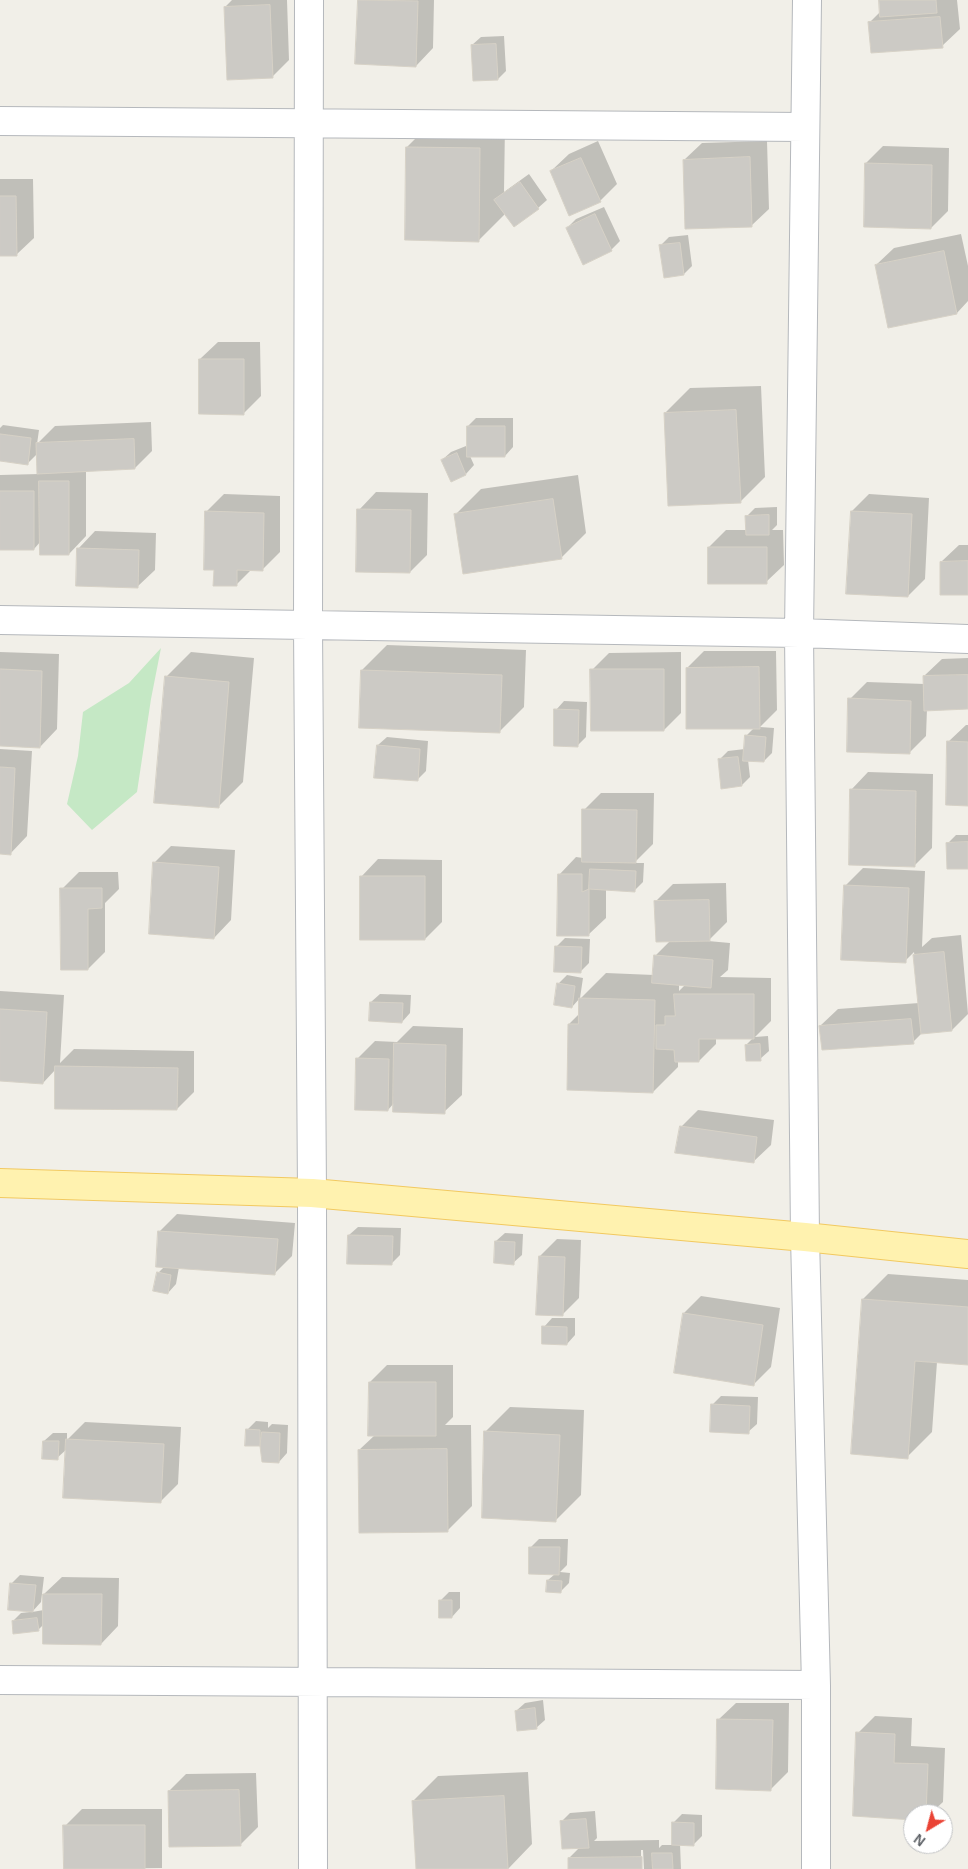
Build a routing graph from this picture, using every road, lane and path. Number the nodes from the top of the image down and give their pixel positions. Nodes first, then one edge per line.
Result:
1 (309, 0) edge
2 (806, 0) edge
3 (0, 121) edge
4 (309, 124) junction
5 (805, 127) junction
6 (0, 620) edge
7 (308, 626) junction
8 (799, 633) junction
9 (968, 639) edge
10 (0, 1183) edge
11 (312, 1194) junction
12 (805, 1237) junction
13 (968, 1254) edge
14 (0, 1680) edge
15 (314, 1682) junction
16 (816, 1685) junction
17 (313, 1869) edge
18 (816, 1869) edge

1 - 4 street
2 - 5 street
3 - 4 street
4 - 5 street
4 - 7 street
5 - 8 street
6 - 7 street
7 - 8 street
7 - 11 street
8 - 9 street
8 - 12 street
10 - 11 main road
11 - 12 main road
11 - 15 street
12 - 13 main road
12 - 16 street
14 - 15 street
15 - 16 street
15 - 17 street
16 - 18 street

